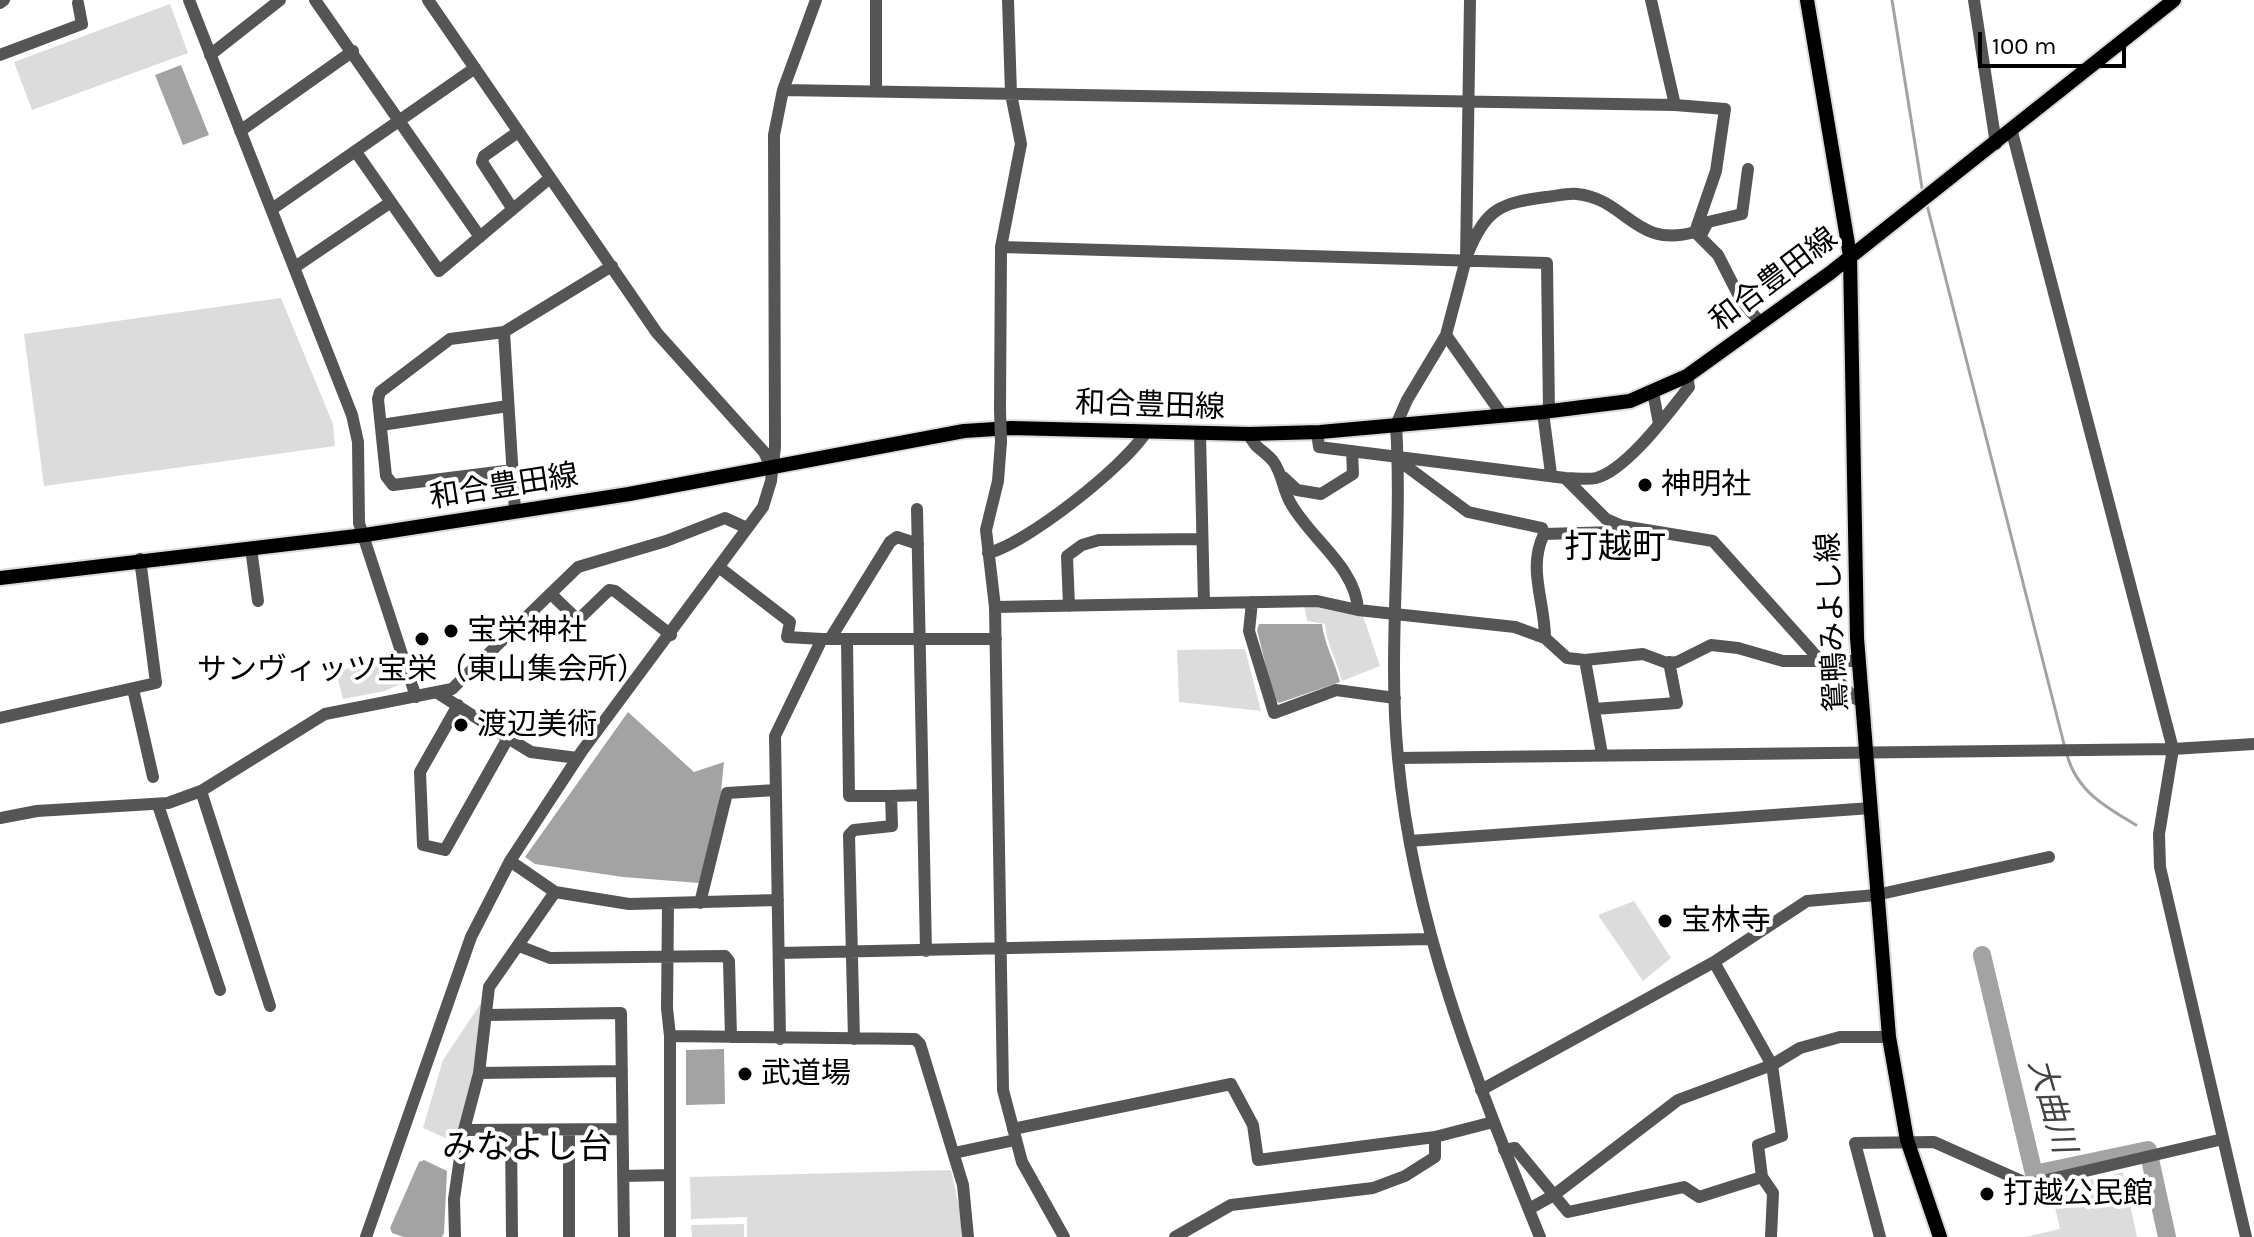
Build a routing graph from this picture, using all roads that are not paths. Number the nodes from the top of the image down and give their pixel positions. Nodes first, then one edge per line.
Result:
1 (189, 0) edge
2 (280, 0) edge
3 (315, 0) edge
4 (428, 0) edge
5 (816, 0) edge
6 (876, 0) edge
7 (1008, 0) edge
8 (1470, 0) edge
9 (1651, 0) edge
10 (1807, 0) edge
11 (1974, 0) edge
12 (2174, 0) edge
13 (80, 1) edge
14 (353, 51) junction
15 (0, 55) edge
16 (210, 55) junction
17 (475, 68) junction
18 (783, 90) junction
19 (876, 90) junction
20 (1011, 94) junction
21 (1466, 100) junction
22 (1675, 105) junction
23 (402, 120) junction
24 (240, 131) junction
25 (518, 132) junction
26 (2012, 132) junction
27 (1996, 144) junction
28 (356, 152) junction
29 (1748, 169) dead end
30 (550, 178) junction
31 (391, 202) junction
32 (512, 208) junction
33 (272, 209) junction
34 (1697, 235) junction
35 (480, 237) junction
36 (1001, 247) junction
37 (1850, 256) junction
38 (1466, 259) junction
39 (612, 266) junction
40 (295, 267) junction
41 (1761, 323) junction
42 (504, 332) junction
43 (1446, 335) junction
44 (1687, 376) junction
45 (1653, 392) junction
46 (508, 406) junction
47 (1546, 412) junction
48 (1503, 416) junction
49 (1659, 424) junction
50 (381, 425) junction
51 (1396, 425) junction
52 (1146, 432) junction
53 (1317, 432) junction
54 (1200, 434) junction
55 (1249, 434) junction
56 (1352, 451) junction
57 (1398, 458) junction
58 (771, 468) junction
59 (513, 470) junction
60 (1551, 474) junction
61 (1280, 475) junction
62 (1580, 484) junction
63 (917, 509) dead end
64 (515, 511) junction
65 (1622, 526) junction
66 (747, 528) junction
67 (1544, 534) junction
68 (365, 535) junction
69 (1202, 539) junction
70 (918, 544) junction
71 (251, 548) junction
72 (988, 553) junction
73 (140, 559) junction
74 (720, 568) junction
75 (0, 578) edge
76 (551, 594) junction
77 (258, 601) dead end
78 (1252, 602) junction
79 (1204, 603) junction
80 (1069, 606) junction
81 (995, 607) junction
82 (1358, 610) junction
83 (1397, 615) junction
84 (671, 635) junction
85 (920, 637) junction
86 (1545, 638) junction
87 (826, 639) junction
88 (847, 639) junction
89 (996, 639) junction
90 (1585, 660) junction
91 (1823, 661) junction
92 (1859, 661) junction
93 (1669, 662) junction
94 (133, 689) junction
95 (436, 692) junction
96 (416, 697) junction
97 (1395, 698) junction
98 (1863, 702) junction
99 (458, 705) junction
100 (1594, 709) junction
101 (0, 718) edge
102 (508, 738) junction
103 (2254, 744) edge
104 (2173, 749) junction
105 (1867, 752) junction
106 (1602, 754) junction
107 (577, 758) junction
108 (1398, 758) junction
109 (153, 777) dead end
110 (776, 790) junction
111 (201, 791) junction
112 (923, 795) junction
113 (891, 796) junction
114 (158, 805) junction
115 (1871, 808) junction
116 (0, 818) edge
117 (1410, 841) junction
118 (2049, 857) dead end
119 (510, 861) junction
120 (555, 892) junction
121 (1876, 895) junction
122 (778, 900) junction
123 (700, 903) junction
124 (668, 905) junction
125 (1430, 939) junction
126 (519, 946) junction
127 (1001, 948) junction
128 (926, 951) junction
129 (851, 952) junction
130 (779, 953) junction
131 (667, 957) junction
132 (1714, 962) junction
133 (220, 990) dead end
134 (270, 1006) dead end
135 (486, 1015) junction
136 (670, 1036) junction
137 (731, 1037) junction
138 (1889, 1037) junction
139 (780, 1039) junction
140 (854, 1039) junction
141 (1772, 1065) junction
142 (622, 1071) junction
143 (479, 1073) junction
144 (1481, 1090) junction
145 (1493, 1122) junction
146 (622, 1129) junction
147 (464, 1130) junction
148 (511, 1131) junction
149 (569, 1131) junction
150 (1014, 1134) junction
151 (1435, 1137) junction
152 (2223, 1139) junction
153 (1907, 1140) junction
154 (1504, 1150) junction
155 (954, 1153) junction
156 (670, 1175) junction
157 (623, 1176) junction
158 (1762, 1177) junction
159 (1554, 1195) junction
160 (1529, 1209) junction
161 (366, 1237) edge
162 (455, 1237) edge
163 (512, 1237) edge
164 (569, 1237) edge
165 (624, 1237) edge
166 (670, 1237) edge
167 (968, 1237) edge
168 (1064, 1237) edge
169 (1175, 1237) edge
170 (1540, 1237) edge
171 (1771, 1237) edge
172 (1880, 1237) edge
173 (1940, 1237) edge
174 (2246, 1237) edge

1 - 16 street
2 - 16 street
3 - 14 street
4 - 17 street
5 - 18 street
6 - 19 street
7 - 20 street
8 - 21 street
9 - 22 street
10 - 37 main road, 鴛鴨みよし線
11 - 27 street
12 - 26 main road, 和合豊田線
13 - 15 street
14 - 23 street
14 - 24 street
16 - 24 street
17 - 23 street
17 - 25 street
18 - 19 street
18 - 58 street
19 - 20 street
20 - 21 street
20 - 36 street
21 - 22 street
21 - 38 street
22 - 34 street
23 - 28 street
23 - 35 street
24 - 33 street
25 - 30 street
25 - 32 street
26 - 27 main road, 和合豊田線
26 - 104 street
27 - 37 main road, 和合豊田線
28 - 31 street
28 - 33 street
29 - 34 street
30 - 32 street
30 - 39 street
31 - 35 street
31 - 40 street
32 - 35 street
33 - 40 street
34 - 38 street
34 - 41 street
36 - 38 street
36 - 72 street, bridge
37 - 41 main road, 和合豊田線
37 - 92 main road, 鴛鴨みよし線
38 - 43 street
38 - 47 street
39 - 42 street
39 - 58 street
40 - 68 street
41 - 44 main road, 和合豊田線
42 - 46 street
42 - 50 street
43 - 48 street
43 - 51 street
44 - 45 main road, 和合豊田線
44 - 49 street
45 - 47 main road, 和合豊田線
45 - 49 street
46 - 50 street
46 - 59 street
47 - 48 main road, 和合豊田線
47 - 60 street
48 - 51 main road, 和合豊田線
49 - 62 street
50 - 59 street
51 - 53 main road, 和合豊田線
51 - 57 street
52 - 54 main road, 和合豊田線
52 - 58 main road, 和合豊田線
52 - 72 street
53 - 55 main road, 和合豊田線
53 - 56 street
54 - 55 main road, 和合豊田線
54 - 69 street
55 - 61 street
56 - 57 street
56 - 61 street
57 - 60 street
57 - 67 street
57 - 83 street
58 - 64 main road, 和合豊田線
58 - 66 street
59 - 64 street
60 - 62 street
61 - 82 street
62 - 65 street
63 - 70 street
64 - 68 main road, 和合豊田線
65 - 67 street
65 - 91 street
66 - 74 street
66 - 76 street
67 - 86 street
68 - 71 main road, 和合豊田線
68 - 96 street
69 - 79 street
69 - 80 street
70 - 85 street
70 - 87 street
71 - 73 main road, 和合豊田線
71 - 77 street
72 - 81 street
73 - 75 main road, 和合豊田線
73 - 94 street
74 - 84 street
74 - 87 street
76 - 84 street
76 - 95 street
78 - 79 street
78 - 82 street
78 - 97 street
79 - 80 street
80 - 81 street
81 - 89 street
82 - 83 street
83 - 86 street
83 - 97 street
84 - 107 street
85 - 88 street
85 - 89 street
85 - 112 street
86 - 90 street
87 - 88 street
87 - 110 street
88 - 113 street
89 - 127 street
90 - 93 street
90 - 100 street
91 - 92 street
91 - 93 street
91 - 98 street
92 - 98 main road, 鴛鴨みよし線
93 - 100 street
94 - 101 street
94 - 109 street
95 - 96 street
95 - 99 street
96 - 111 street
97 - 108 street
98 - 105 main road, 鴛鴨みよし線
99 - 102 street
99 - 102 street
100 - 106 street
102 - 107 street
103 - 104 street
104 - 105 street
104 - 152 street
105 - 106 street
105 - 115 main road, 鴛鴨みよし線
106 - 108 street
107 - 119 street
108 - 117 street
110 - 122 street
110 - 123 street
111 - 114 street
111 - 134 street
112 - 113 street
112 - 128 street
113 - 129 street
114 - 116 street
114 - 133 street
115 - 117 street
115 - 121 main road, 鴛鴨みよし線
117 - 125 street
118 - 121 street
119 - 120 street
119 - 161 street
120 - 124 street
120 - 126 street
121 - 132 street
121 - 138 main road, 鴛鴨みよし線
122 - 123 street
122 - 130 street
123 - 124 street
124 - 131 street
125 - 127 street
125 - 144 street
126 - 131 street
126 - 135 street
127 - 128 street
127 - 150 street
128 - 129 street
129 - 130 street
129 - 140 street
130 - 139 street
131 - 136 street
131 - 137 street
132 - 141 street
132 - 144 street
135 - 142 street
135 - 143 street
136 - 137 street
136 - 156 street
137 - 139 street
138 - 141 street
138 - 153 main road, 鴛鴨みよし線
139 - 140 street
140 - 155 street
141 - 158 street
141 - 159 street
142 - 143 street
142 - 146 street
143 - 147 street
144 - 145 street
145 - 151 street
145 - 154 street
146 - 149 street
146 - 157 street
147 - 148 street
147 - 162 street
148 - 149 street
148 - 163 street
149 - 164 street
150 - 151 street
150 - 155 street
150 - 168 street
151 - 169 street
152 - 153 street
152 - 174 street
153 - 172 street
153 - 173 main road, 鴛鴨みよし線
154 - 159 street
154 - 160 street
155 - 167 street
156 - 157 street
156 - 166 street
157 - 165 street
158 - 159 street
158 - 171 street
159 - 160 street
160 - 170 street

